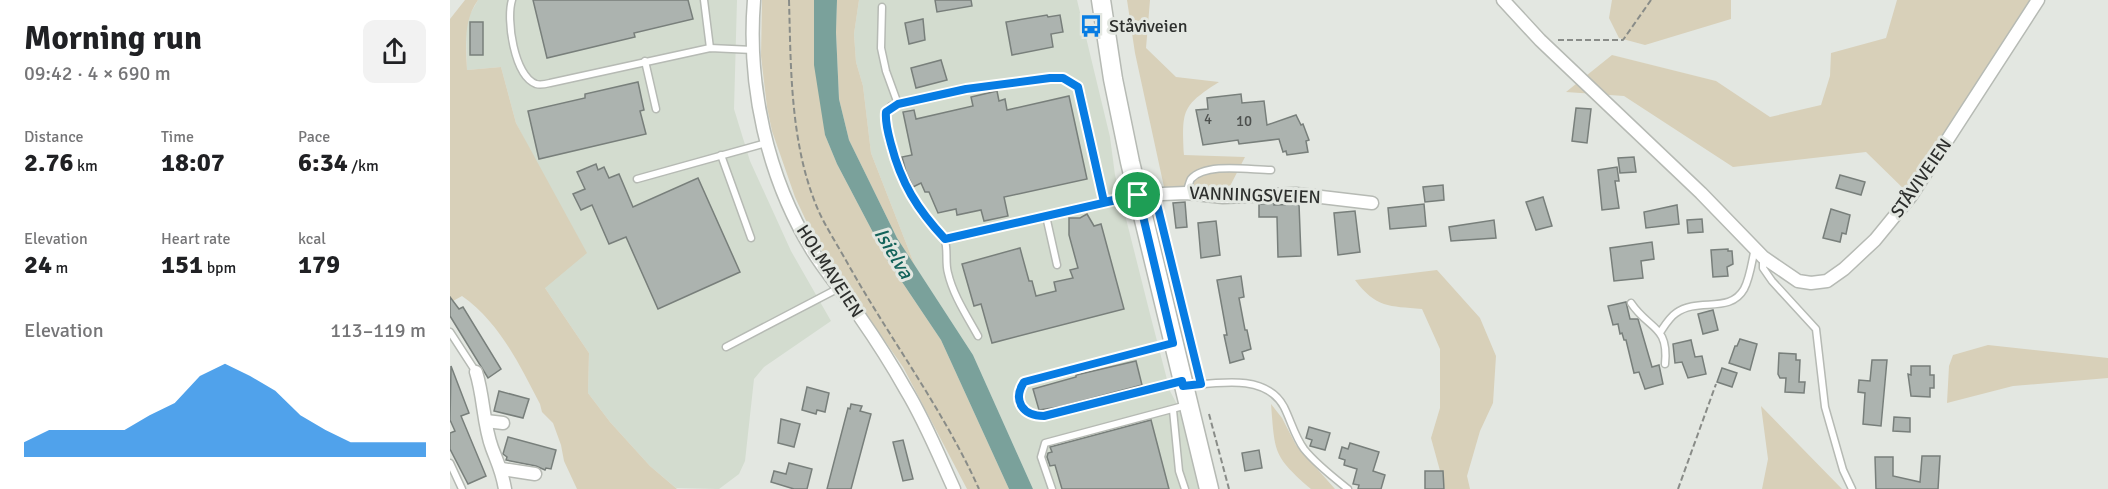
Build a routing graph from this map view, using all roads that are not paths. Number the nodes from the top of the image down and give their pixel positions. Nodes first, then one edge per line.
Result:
1 (512, 0) edge
2 (704, 0) edge
3 (754, 0) edge
4 (1101, 0) edge
5 (1503, 0) edge
6 (2038, 0) edge
7 (882, 7) dead end
8 (710, 48) junction
9 (753, 50) junction
10 (645, 61) junction
11 (898, 104) junction
12 (656, 109) dead end
13 (766, 143) junction
14 (721, 155) junction
15 (1271, 170) dead end
16 (637, 178) dead end
17 (1186, 193) junction
18 (1138, 195) junction
19 (1104, 202) junction
20 (1371, 203) dead end
21 (1046, 216) junction
22 (752, 237) dead end
23 (945, 239) junction
24 (1759, 253) junction
25 (1057, 265) dead end
26 (839, 288) junction
27 (1631, 303) dead end
28 (1660, 331) junction
29 (450, 332) edge
30 (978, 336) dead end
31 (1173, 343) junction
32 (726, 347) dead end
33 (1665, 364) dead end
34 (476, 372) joint
35 (1189, 384) junction
36 (1180, 407) junction
37 (486, 420) junction
38 (503, 423) dead end
39 (450, 463) edge
40 (502, 469) junction
41 (535, 474) dead end
42 (462, 489) edge
43 (505, 489) edge
44 (954, 489) edge
45 (1052, 489) edge
46 (1185, 489) edge
47 (1209, 489) edge
48 (1348, 489) edge
49 (1852, 489) edge

1 - 10 lane
2 - 8 lane
3 - 9 street, HOLMAVEIEN
4 - 18 main road
5 - 24 street, STÅVIVEIEN
6 - 24 street, STÅVIVEIEN
7 - 11 lane
8 - 9 lane
8 - 10 lane
9 - 13 street, HOLMAVEIEN
10 - 12 lane
11 - 19 lane
11 - 23 lane
13 - 14 lane
13 - 26 street, HOLMAVEIEN
14 - 16 lane
14 - 22 lane
15 - 17 lane
17 - 18 street, VANNINGSVEIEN
17 - 20 street, VANNINGSVEIEN
18 - 19 lane
18 - 31 main road
19 - 21 lane
21 - 23 lane
21 - 25 lane
23 - 30 lane
24 - 28 lane
24 - 49 lane, STÅVIVEIEN
26 - 32 lane
26 - 44 street, HOLMAVEIEN
27 - 28 lane
28 - 33 lane
29 - 34 lane
31 - 35 main road
31 - 35 lane
34 - 37 street
35 - 36 main road
35 - 48 lane
36 - 45 lane
36 - 46 lane
36 - 47 main road
37 - 38 street
37 - 40 street
39 - 42 lane
40 - 41 street
40 - 43 street

